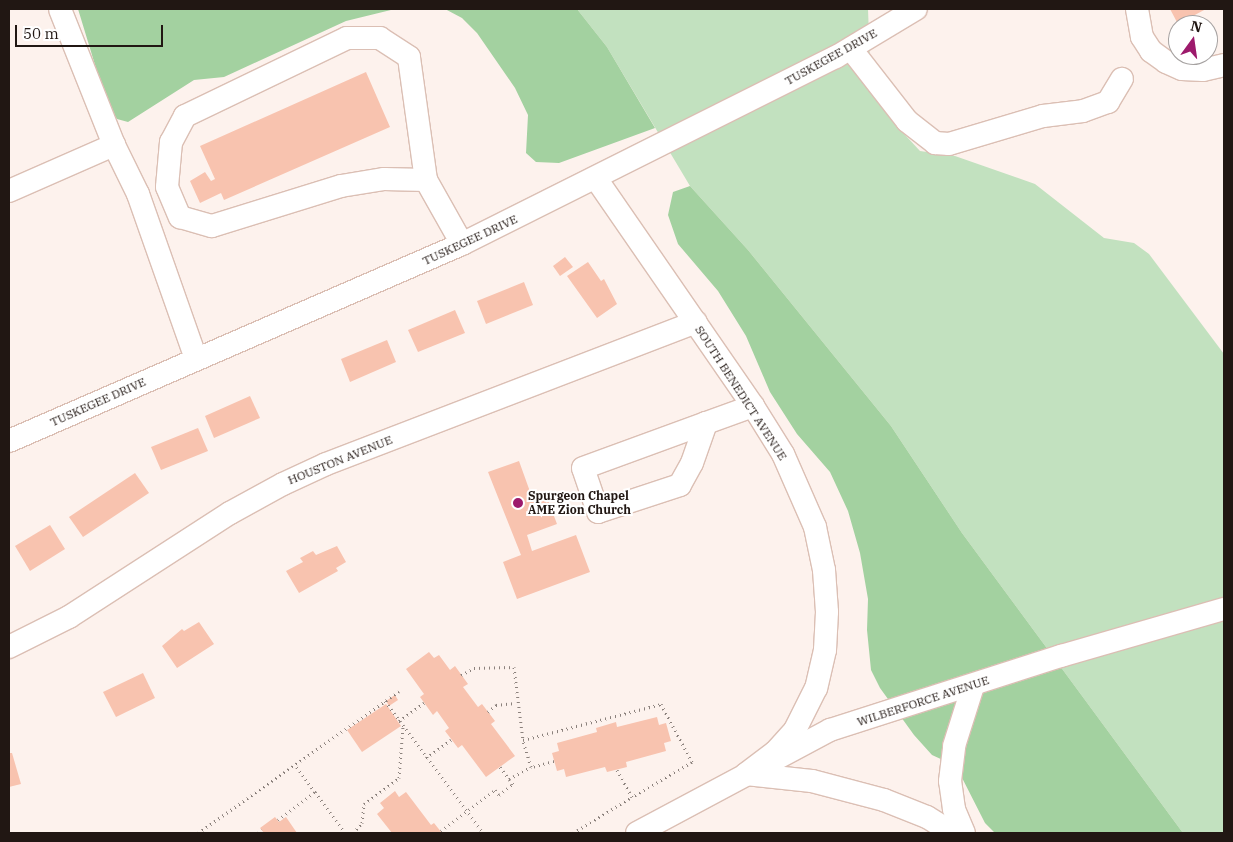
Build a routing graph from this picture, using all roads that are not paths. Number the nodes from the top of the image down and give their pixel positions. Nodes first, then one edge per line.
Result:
1 (60, 9) edge
2 (916, 9) edge
3 (1137, 9) edge
4 (851, 48) junction
5 (1224, 65) edge
6 (1122, 79) dead end
7 (114, 145) junction
8 (426, 180) junction
9 (596, 180) junction
10 (9, 190) edge
11 (462, 244) junction
12 (696, 322) junction
13 (196, 359) junction
14 (753, 406) junction
15 (706, 423) junction
16 (9, 441) edge
17 (1224, 609) edge
18 (9, 647) edge
19 (973, 686) junction
20 (746, 774) junction
21 (637, 833) edge
22 (953, 833) edge
23 (964, 833) edge

1 - 7 street
2 - 4 street, TUSKEGEE DRIVE
3 - 5 street
4 - 6 street
4 - 9 street, TUSKEGEE DRIVE
7 - 10 street
7 - 13 street
8 - 8 street
8 - 11 street
9 - 11 street, TUSKEGEE DRIVE
9 - 12 street, SOUTH BENEDICT AVENUE
11 - 13 street, TUSKEGEE DRIVE
12 - 14 street, SOUTH BENEDICT AVENUE
12 - 18 street, HOUSTON AVENUE
13 - 16 street, TUSKEGEE DRIVE
14 - 15 street
14 - 20 street, SOUTH BENEDICT AVENUE
15 - 15 street
17 - 19 street, WILBERFORCE AVENUE
19 - 20 street, WILBERFORCE AVENUE
19 - 23 street
20 - 21 street, WILBERFORCE AVENUE
20 - 22 street

